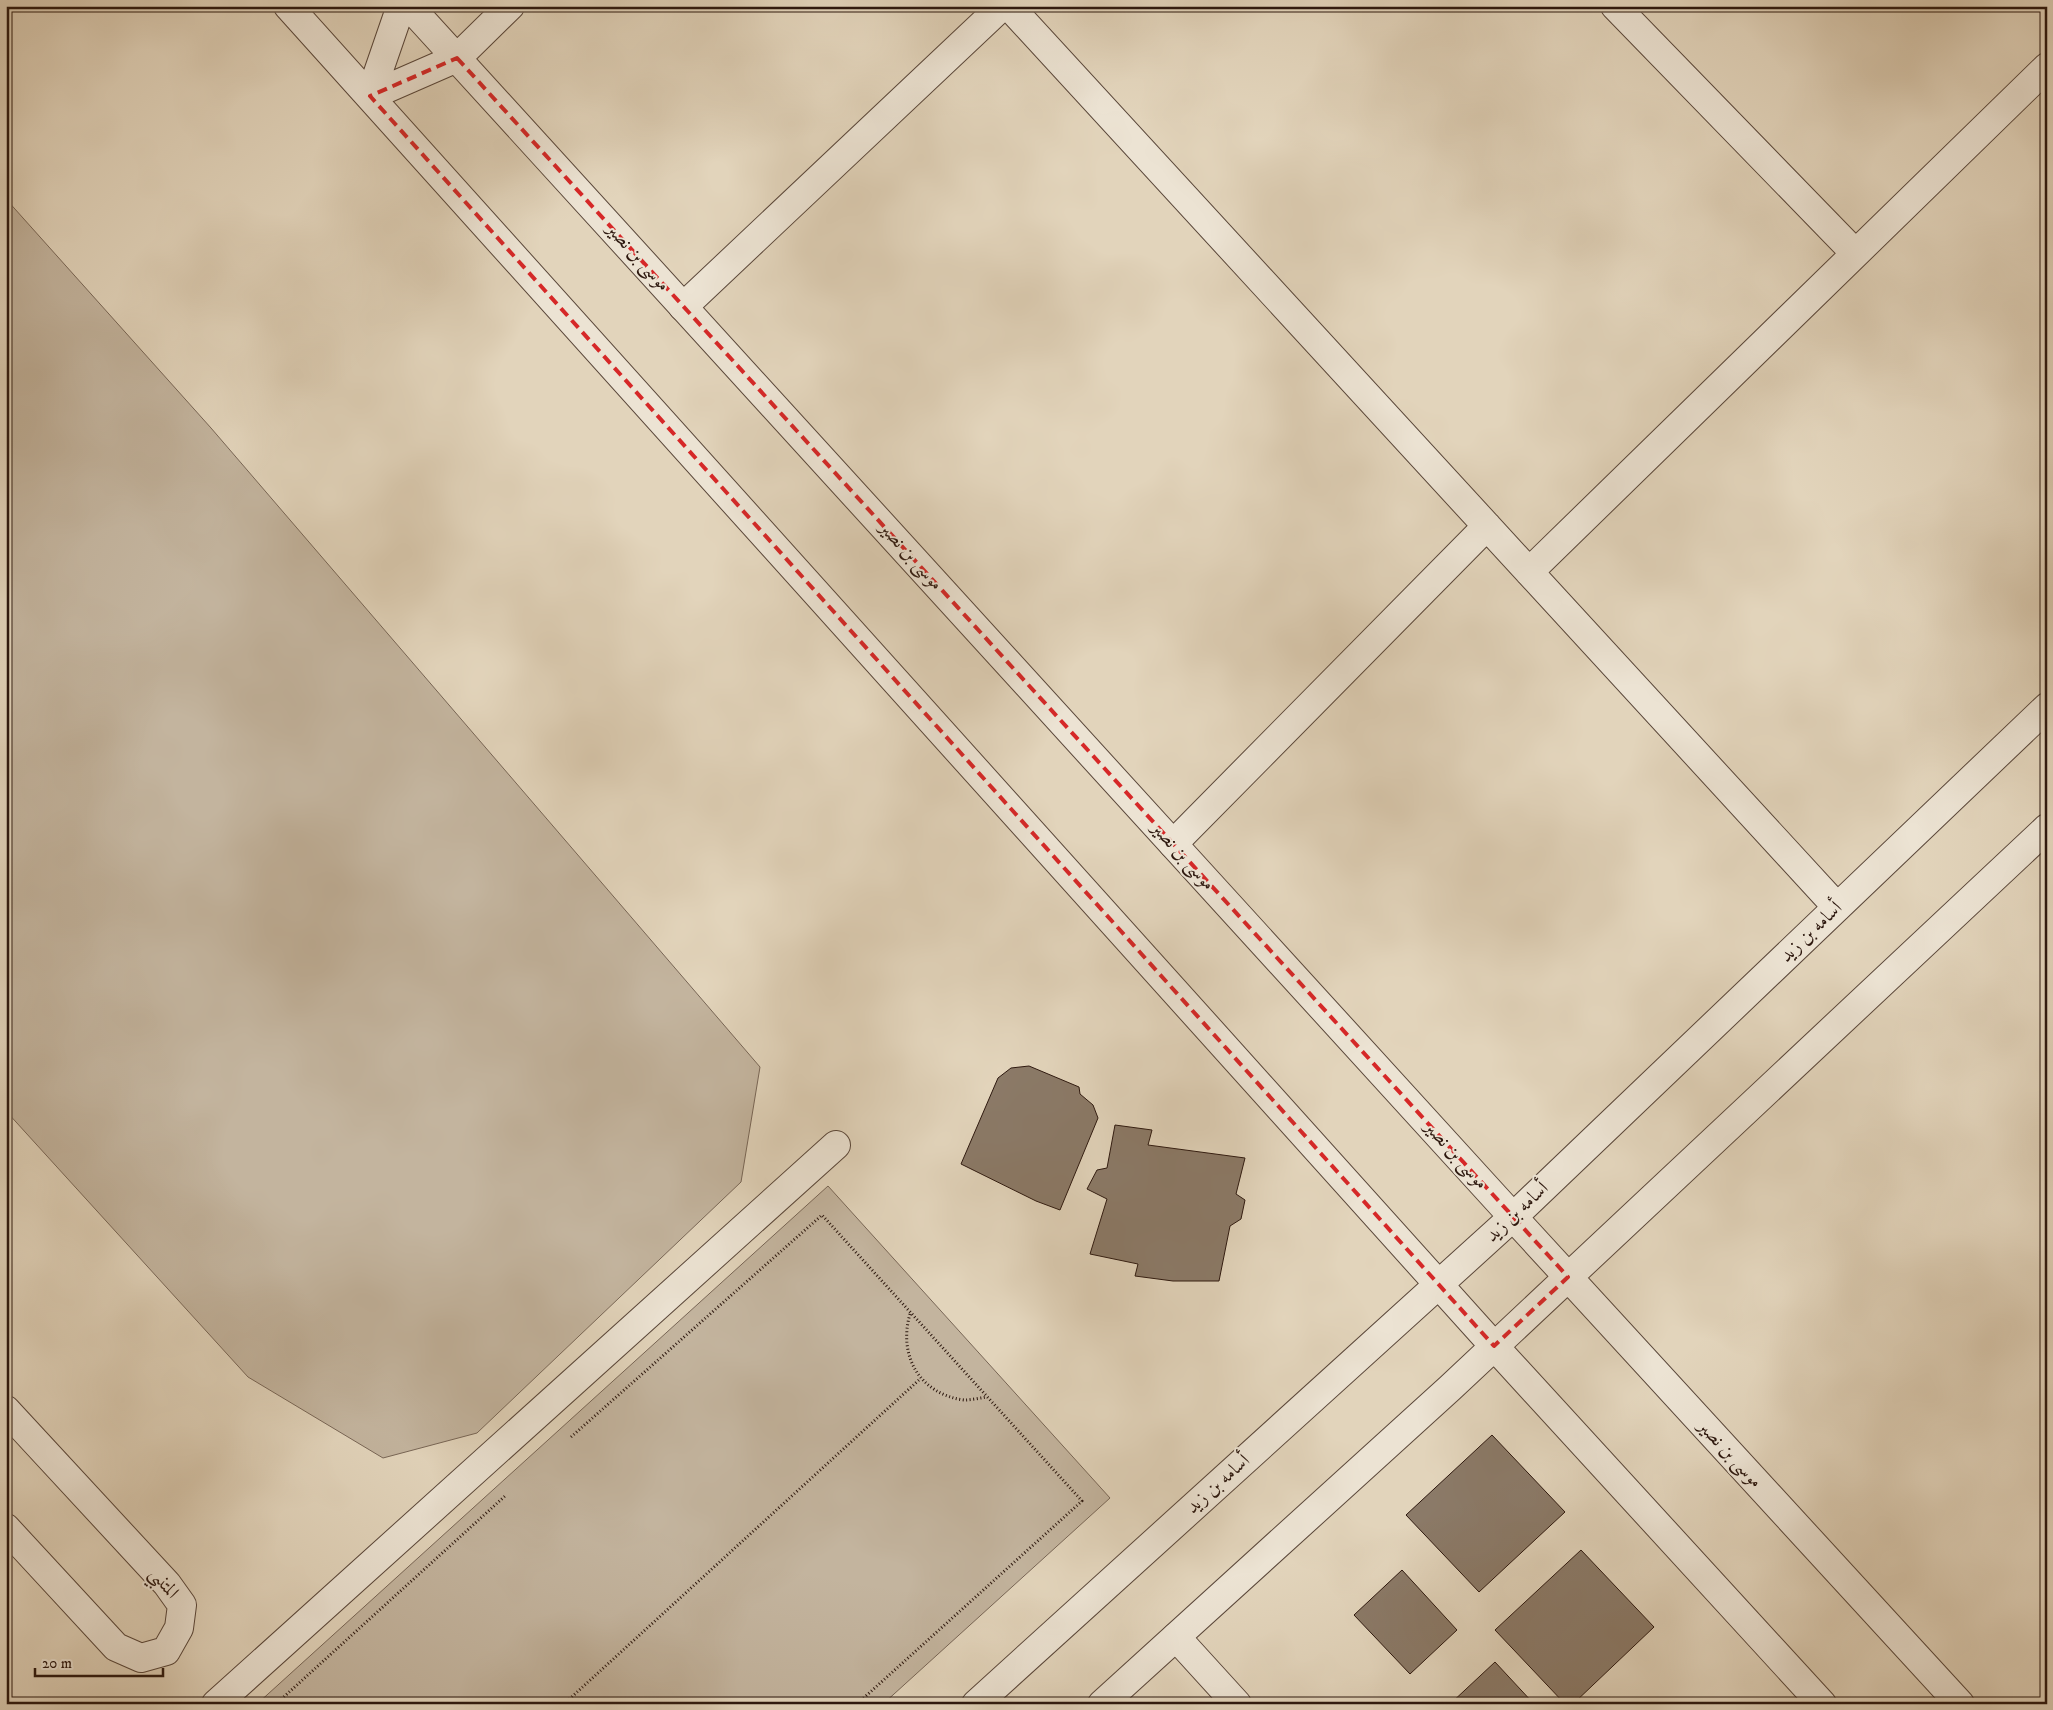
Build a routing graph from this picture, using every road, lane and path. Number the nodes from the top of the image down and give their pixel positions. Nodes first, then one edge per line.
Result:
1 (288, 6) edge
2 (401, 6) edge
3 (409, 6) edge
4 (510, 6) edge
5 (1002, 6) edge
6 (1009, 6) edge
7 (1615, 6) edge
8 (456, 58) junction
9 (2047, 67) edge
10 (370, 96) junction
11 (1856, 253) junction
12 (683, 307) junction
13 (1487, 526) junction
14 (1529, 572) junction
15 (2047, 707) edge
16 (2047, 828) edge
17 (1173, 844) junction
18 (1837, 907) junction
19 (836, 1145) dead end
20 (1513, 1217) junction
21 (1568, 1277) junction
22 (1438, 1283) junction
23 (910, 1313) junction
24 (1494, 1346) junction
25 (920, 1379) junction
26 (987, 1397) junction
27 (6, 1410) edge
28 (569, 1438) dead end
29 (510, 1491) dead end
30 (6, 1528) edge
31 (1176, 1637) junction
32 (216, 1704) edge
33 (276, 1704) edge
34 (564, 1704) edge
35 (857, 1704) edge
36 (976, 1704) edge
37 (1102, 1704) edge
38 (1237, 1704) edge
39 (1822, 1704) edge
40 (1960, 1704) edge

1 - 10 street
2 - 10 street
3 - 8 street, موسى بن نصير
4 - 8 street
5 - 12 street
6 - 13 street
7 - 11 street
8 - 10 street
8 - 12 street, موسى بن نصير
9 - 11 street
10 - 22 street
11 - 14 street
12 - 17 street, موسى بن نصير
13 - 14 street
13 - 17 street
14 - 18 street
15 - 18 street, أسامه بن زيد
16 - 21 street
17 - 20 street, موسى بن نصير
18 - 20 street, أسامه بن زيد
19 - 32 street
20 - 21 street, موسى بن نصير
20 - 22 street, أسامه بن زيد
21 - 24 street
21 - 40 street, موسى بن نصير
22 - 24 street
22 - 36 street, أسامه بن زيد
23 - 25 path
23 - 26 path
23 - 28 path
24 - 31 street
24 - 39 street
25 - 26 path
25 - 34 path
26 - 35 path
27 - 30 street, المتنبي
29 - 33 path
31 - 37 street
31 - 38 street

